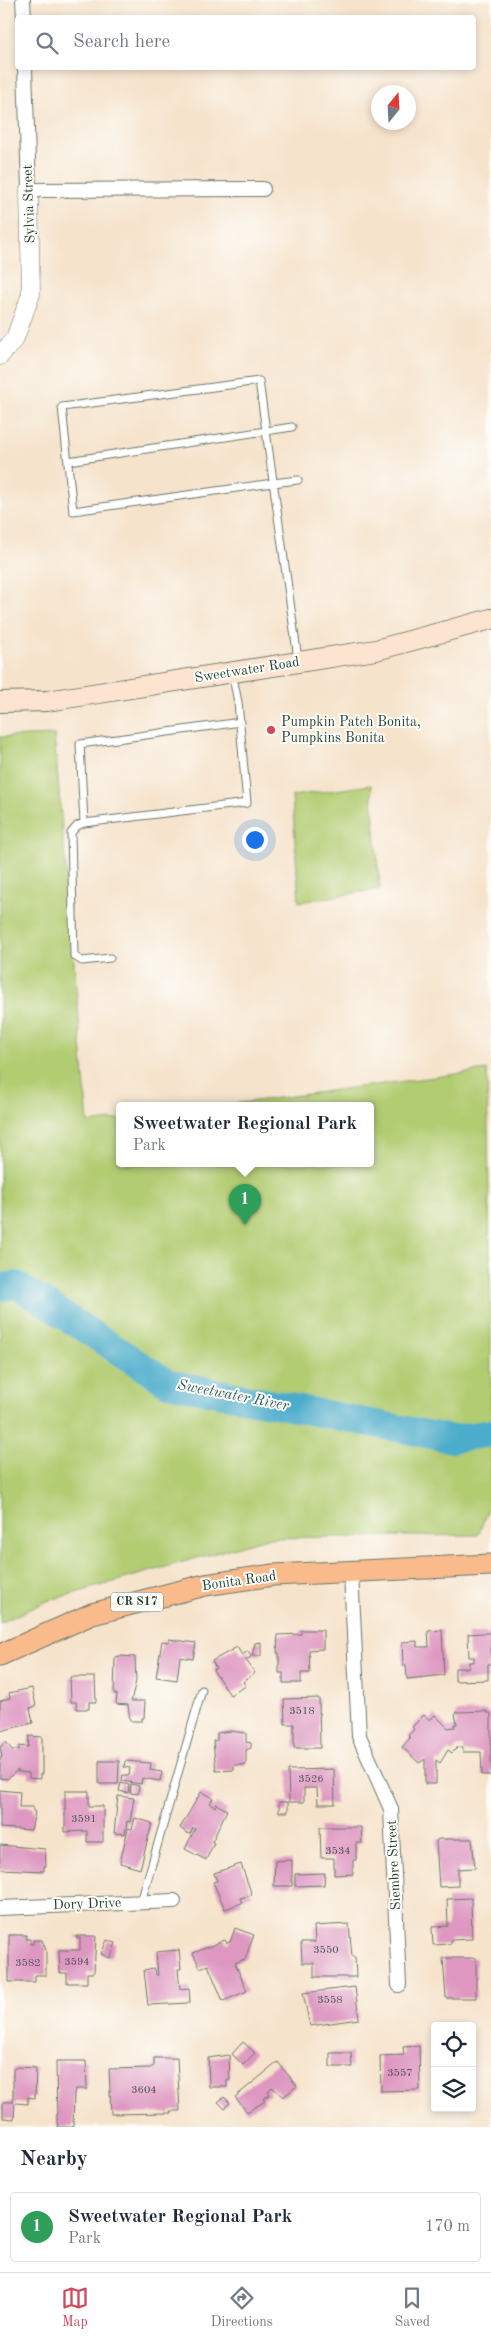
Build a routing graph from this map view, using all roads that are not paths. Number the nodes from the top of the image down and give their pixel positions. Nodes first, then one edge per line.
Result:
1 (23, 0) edge
2 (24, 15) edge
3 (25, 70) edge
4 (263, 189) dead end
5 (29, 190) junction
6 (0, 356) edge
7 (292, 427) dead end
8 (266, 432) junction
9 (68, 461) junction
10 (298, 480) dead end
11 (273, 483) junction
12 (491, 619) edge
13 (298, 662) junction
14 (232, 672) junction
15 (0, 702) edge
16 (240, 722) junction
17 (84, 823) junction
18 (110, 958) dead end
19 (491, 1565) edge
20 (351, 1572) junction
21 (0, 1655) edge
22 (202, 1690) dead end
23 (174, 1901) dead end
24 (141, 1902) junction
25 (0, 1908) edge
26 (399, 1986) dead end

1 - 2 street
3 - 5 street, Sylvia Street
4 - 5 street
5 - 6 street, Sylvia Street
7 - 8 lane
8 - 9 lane
8 - 9 lane
8 - 11 lane
9 - 11 lane
10 - 11 lane
11 - 13 lane
12 - 13 main road, Sweetwater Road
13 - 14 main road, Sweetwater Road
14 - 15 main road, Sweetwater Road
14 - 16 lane
16 - 17 lane
16 - 17 lane
17 - 18 lane
19 - 20 main road, Bonita Road / CR S17
20 - 21 main road, Bonita Road / CR S17
20 - 26 street, Siembre Street
22 - 24 lane
23 - 24 street, Dory Drive
24 - 25 street, Dory Drive

